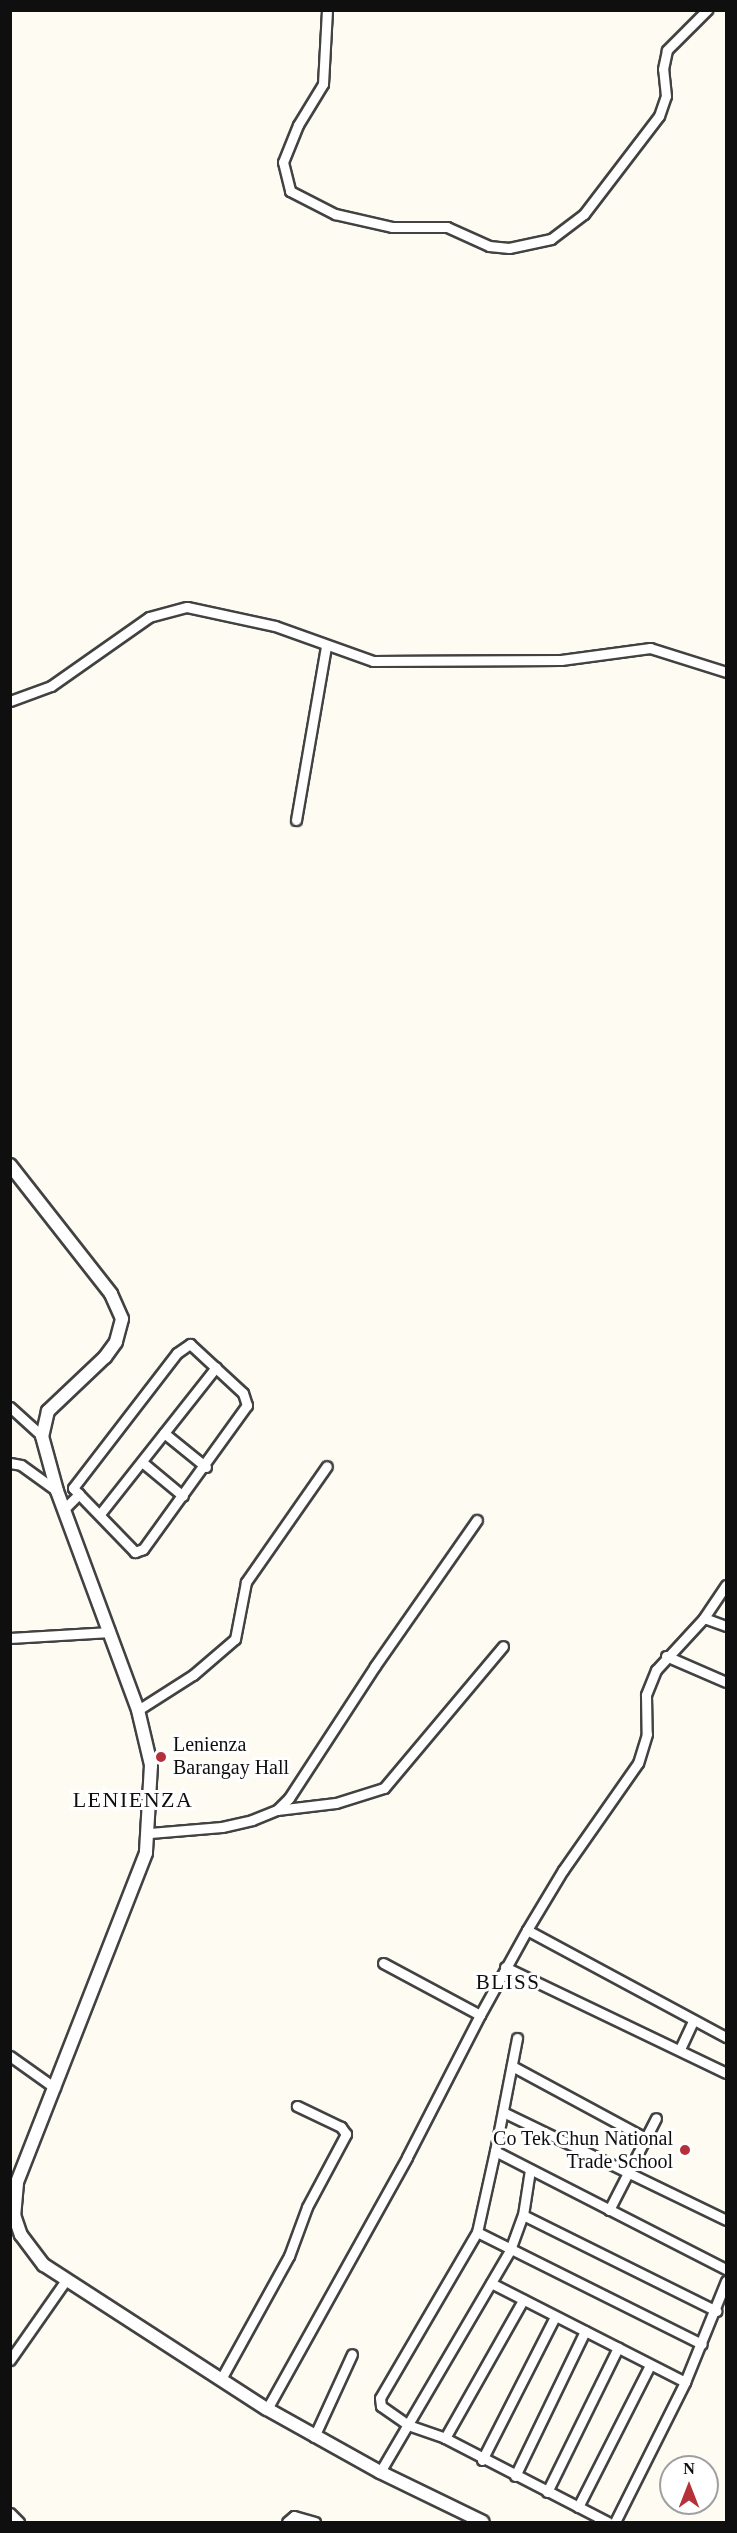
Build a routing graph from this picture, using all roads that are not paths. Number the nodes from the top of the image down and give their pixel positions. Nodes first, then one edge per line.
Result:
1 (327, 10) edge
2 (707, 10) edge
3 (326, 646) junction
4 (726, 672) edge
5 (10, 701) edge
6 (296, 820) dead end
7 (10, 1165) edge
8 (216, 1367) junction
9 (10, 1407) edge
10 (164, 1433) junction
11 (42, 1436) junction
12 (141, 1462) junction
13 (10, 1463) edge
14 (327, 1466) dead end
15 (206, 1467) junction
16 (76, 1491) junction
17 (183, 1496) junction
18 (61, 1499) junction
19 (100, 1514) junction
20 (477, 1520) dead end
21 (726, 1585) edge
22 (704, 1618) junction
23 (726, 1626) edge
24 (110, 1632) junction
25 (10, 1638) edge
26 (503, 1646) dead end
27 (666, 1656) junction
28 (726, 1682) edge
29 (138, 1710) junction
30 (277, 1810) junction
31 (150, 1833) junction
32 (527, 1930) junction
33 (383, 1963) dead end
34 (505, 1966) junction
35 (480, 2015) junction
36 (693, 2021) junction
37 (726, 2037) edge
38 (517, 2038) dead end
39 (680, 2049) junction
40 (10, 2056) edge
41 (512, 2066) junction
42 (726, 2073) edge
43 (55, 2088) junction
44 (297, 2106) dead end
45 (503, 2112) junction
46 (656, 2118) dead end
47 (645, 2138) junction
48 (495, 2151) junction
49 (530, 2170) junction
50 (629, 2173) junction
51 (609, 2210) junction
52 (523, 2215) junction
53 (726, 2220) edge
54 (477, 2232) junction
55 (510, 2250) junction
56 (726, 2269) edge
57 (66, 2280) junction
58 (726, 2281) edge
59 (491, 2283) junction
60 (523, 2300) junction
61 (716, 2311) junction
62 (555, 2317) junction
63 (585, 2331) junction
64 (702, 2344) junction
65 (618, 2348) junction
66 (352, 2354) dead end
67 (10, 2360) edge
68 (650, 2365) junction
69 (220, 2379) junction
70 (685, 2382) junction
71 (267, 2409) junction
72 (408, 2425) junction
73 (314, 2437) junction
74 (445, 2438) junction
75 (482, 2460) junction
76 (380, 2472) junction
77 (515, 2476) junction
78 (547, 2492) junction
79 (578, 2507) junction
80 (10, 2513) edge
81 (616, 2520) edge
82 (19, 2523) edge
83 (287, 2523) edge
84 (315, 2523) edge
85 (483, 2523) edge
86 (608, 2523) edge
87 (627, 2523) edge

1 - 2 street
3 - 4 street
3 - 5 street
3 - 6 street
7 - 11 street
8 - 10 street
8 - 15 street
8 - 16 street
9 - 11 street
10 - 12 street
10 - 15 street
11 - 18 street
12 - 17 street
12 - 19 street
13 - 18 street
14 - 29 street
15 - 17 street
16 - 18 street
16 - 19 street
17 - 19 street
18 - 24 street
20 - 30 street
21 - 22 street
22 - 23 street
22 - 27 street
24 - 25 street
24 - 29 street
26 - 30 street
27 - 28 street
27 - 32 street
29 - 31 street
30 - 31 street
31 - 43 street
32 - 34 street
32 - 36 street
33 - 35 street
34 - 35 street
34 - 39 street
35 - 71 street
36 - 37 street
36 - 39 street
38 - 41 street
39 - 42 street
40 - 43 street
41 - 45 street
41 - 47 street
43 - 57 street
44 - 69 street
45 - 48 street
45 - 50 street
46 - 47 street
47 - 50 street
48 - 49 street
48 - 54 street
49 - 51 street
49 - 52 street
50 - 51 street
50 - 53 street
51 - 56 street
52 - 55 street
52 - 61 street
54 - 55 street
54 - 72 street
55 - 59 street
55 - 64 street
57 - 67 street
57 - 69 street
58 - 61 street
59 - 60 street
59 - 72 street
60 - 62 street
60 - 74 street
61 - 64 street
62 - 63 street
62 - 75 street
63 - 65 street
63 - 77 street
64 - 70 street
65 - 68 street
65 - 78 street
66 - 73 street
68 - 70 street
68 - 79 street
69 - 71 street
70 - 81 street
71 - 73 street
72 - 74 street
72 - 76 street
73 - 76 street
74 - 75 street
75 - 77 street
76 - 85 street
77 - 78 street
78 - 79 street
79 - 86 street
80 - 82 street
81 - 87 street
83 - 84 street

